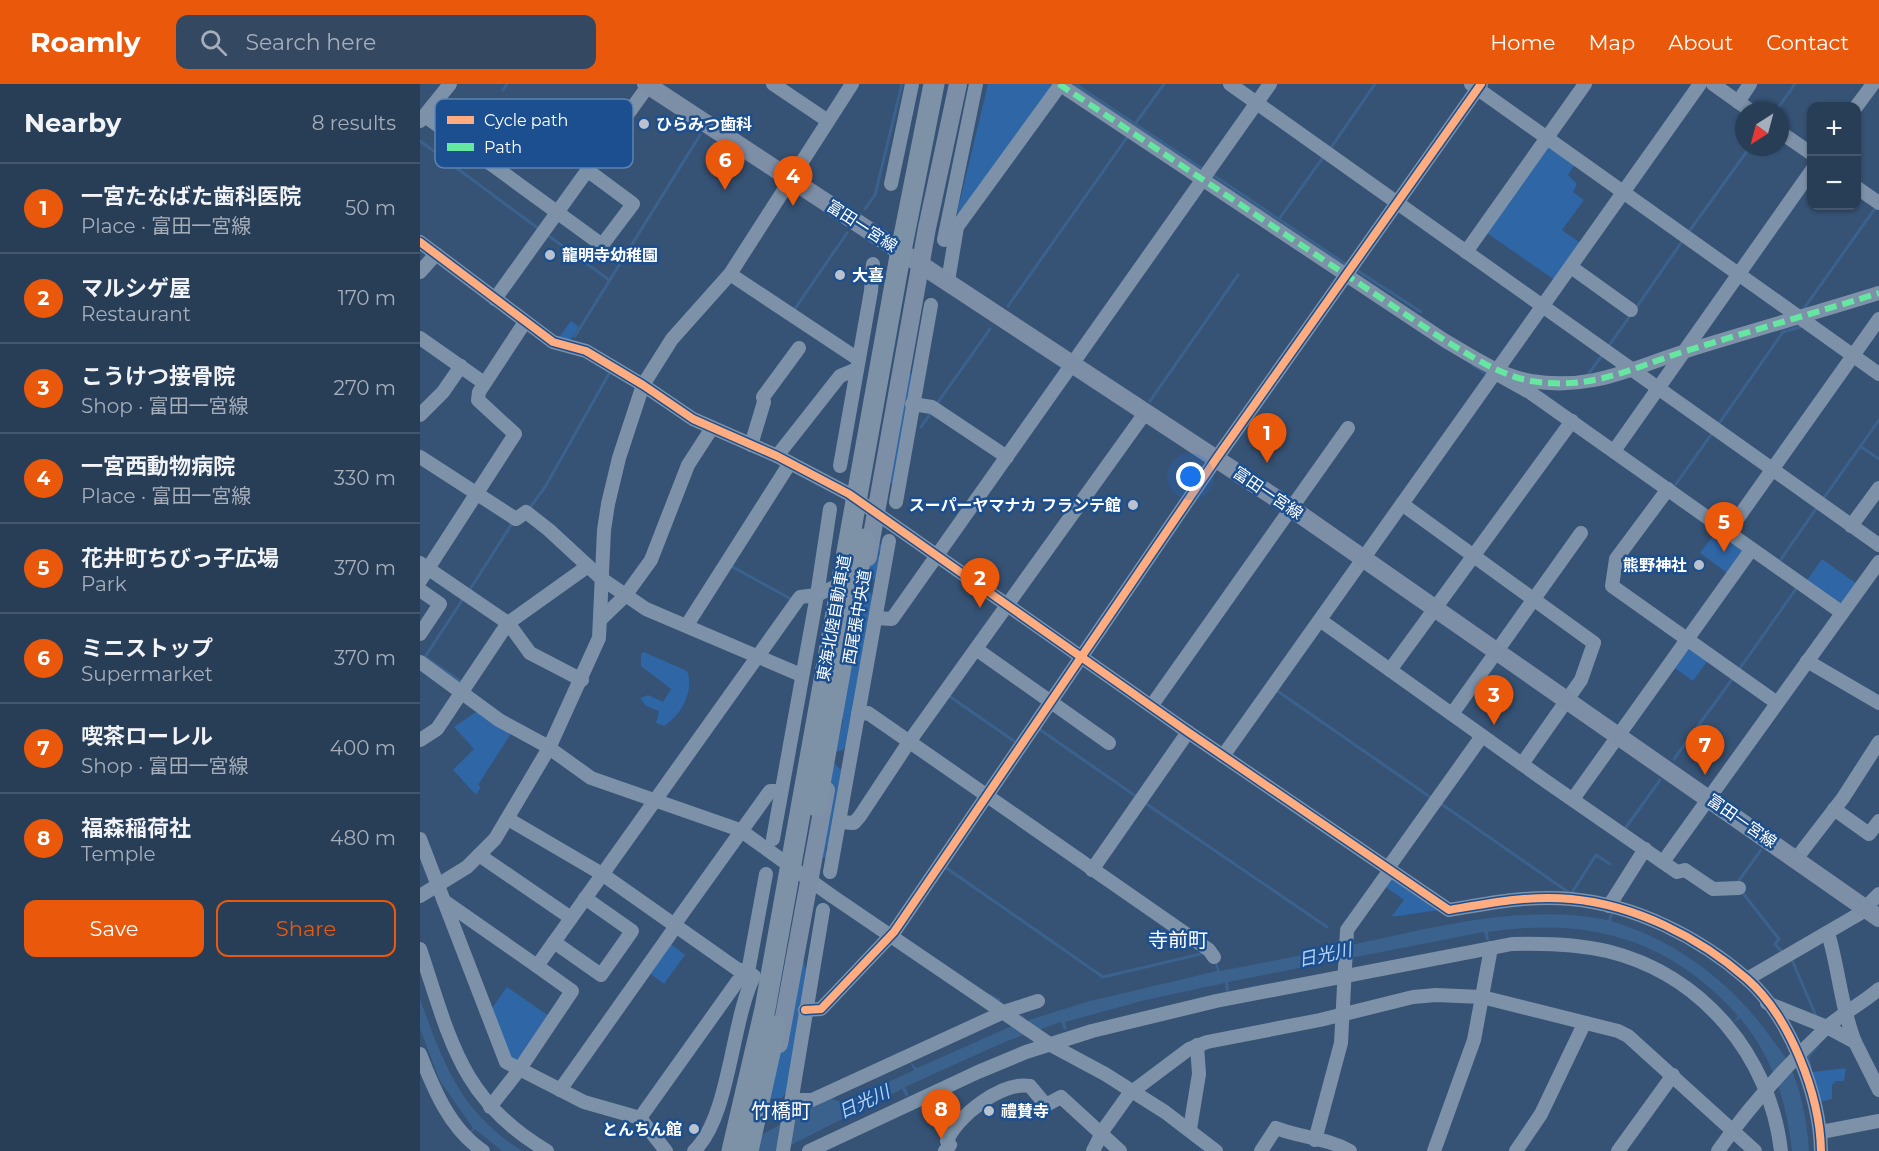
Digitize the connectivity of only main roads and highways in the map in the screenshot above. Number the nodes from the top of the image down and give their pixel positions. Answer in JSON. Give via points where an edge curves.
{"nodes":[{"id":1,"x":927,"y":84,"type":"edge"},
{"id":2,"x":934,"y":84,"type":"edge"},
{"id":3,"x":949,"y":84,"type":"edge"},
{"id":4,"x":958,"y":84,"type":"edge"},
{"id":5,"x":649,"y":85,"type":"edge"},
{"id":6,"x":893,"y":246,"type":"junction"},
{"id":7,"x":921,"y":263,"type":"junction"},
{"id":8,"x":1873,"y":914,"type":"edge"},
{"id":9,"x":729,"y":1147,"type":"edge"},
{"id":10,"x":748,"y":1151,"type":"edge"},
{"id":11,"x":756,"y":1151,"type":"edge"}],
"edges":[{"from":1,"to":6,"type":"main road","name":"西尾張中央道"},
{"from":2,"to":9,"type":"highway","name":"東海北陸自動車道","bridge":true,"via":[[767,998]]},
{"from":3,"to":10,"type":"highway","name":"東海北陸自動車道","bridge":true,"via":[[914,255],[787,967]]},
{"from":4,"to":7,"type":"main road","name":"西尾張中央道","via":[[955,138]]},
{"from":5,"to":6,"type":"main road","name":"富田一宮線"},
{"from":6,"to":7,"type":"main road","name":"富田一宮線"},
{"from":6,"to":9,"type":"main road","name":"西尾張中央道","via":[[862,359],[849,494],[825,592],[788,792],[784,861]]},
{"from":7,"to":8,"type":"main road","name":"富田一宮線","via":[[1291,508]]},
{"from":7,"to":11,"type":"main road","name":"西尾張中央道","via":[[912,362],[876,512],[799,948]]}]}
